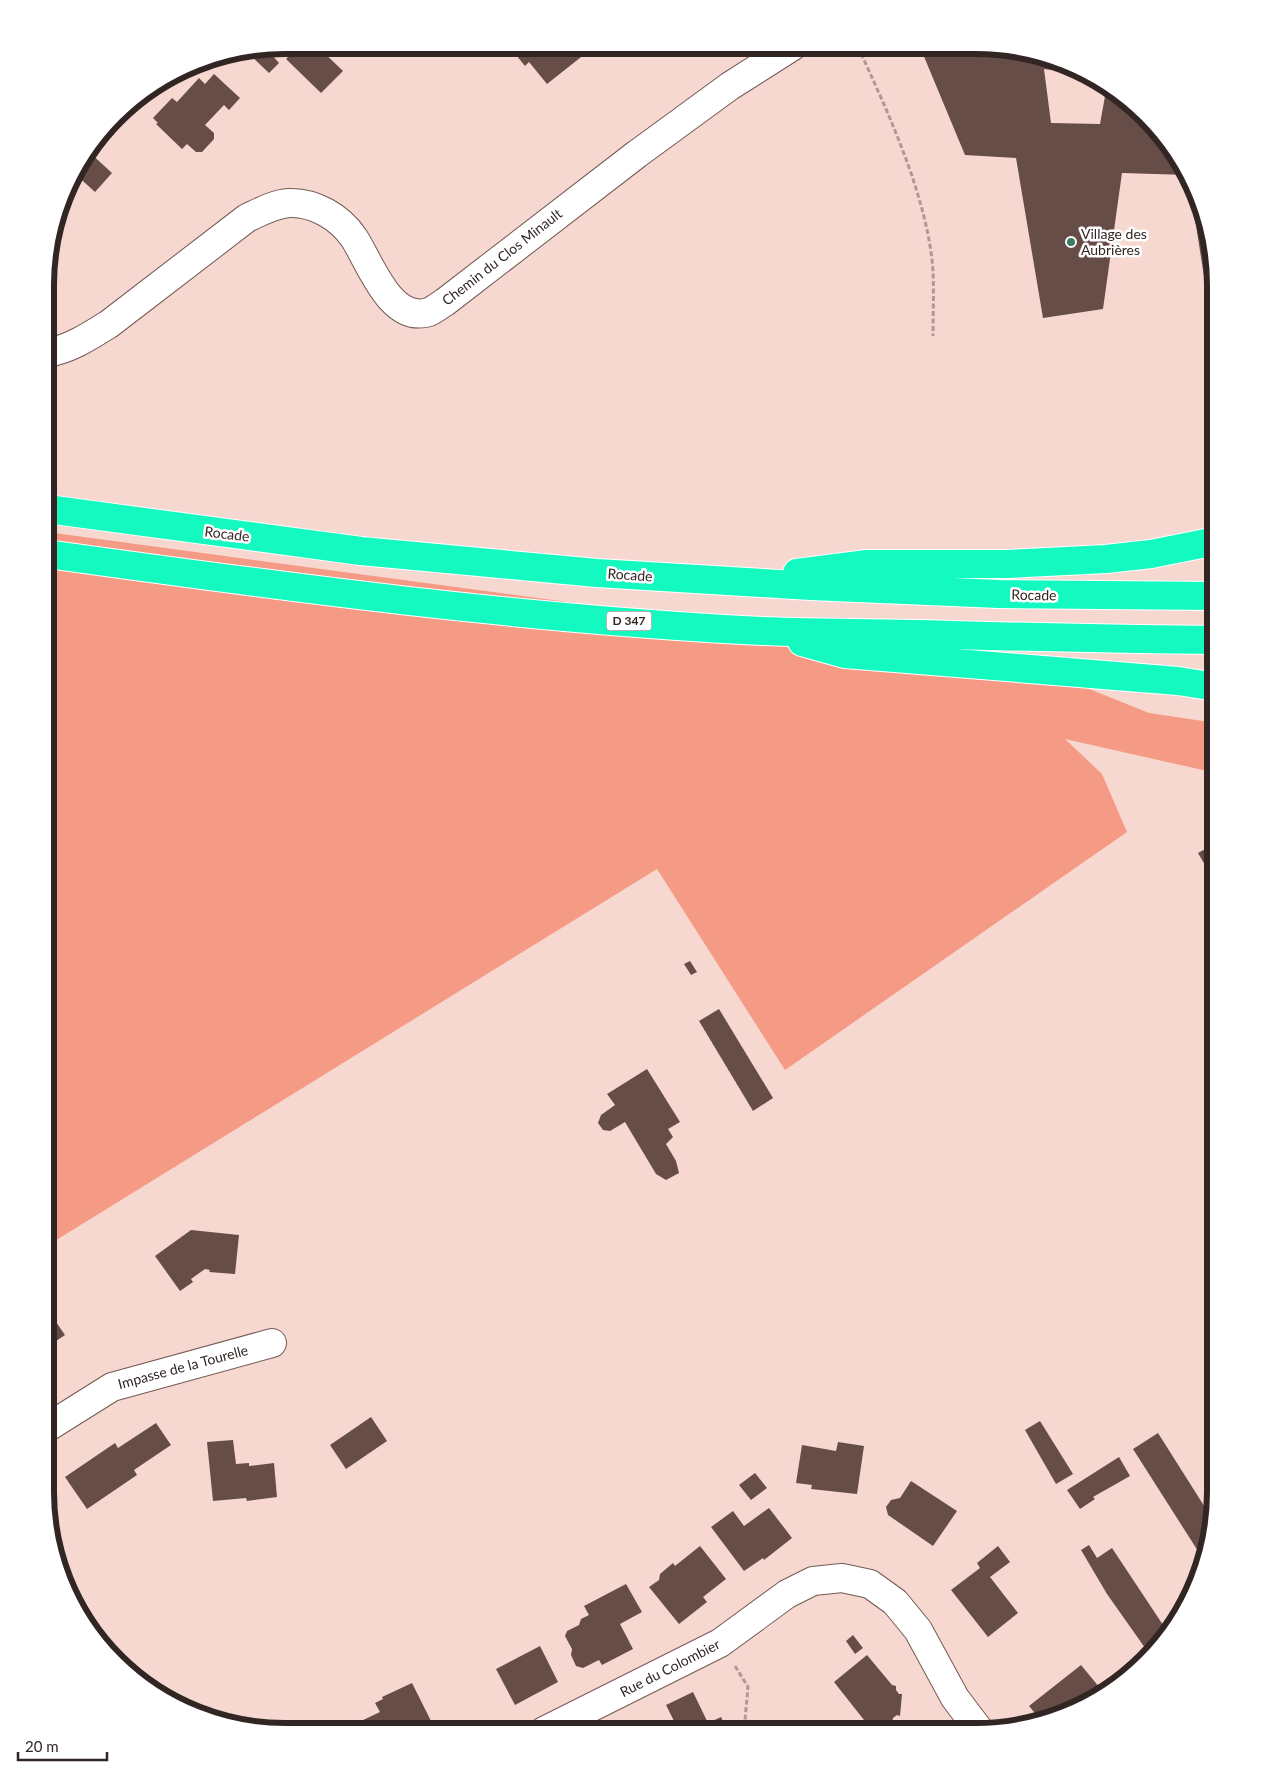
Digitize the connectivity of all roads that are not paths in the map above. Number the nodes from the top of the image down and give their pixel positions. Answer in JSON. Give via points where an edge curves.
{"nodes":[{"id":1,"x":780,"y":54,"type":"edge"},
{"id":2,"x":54,"y":351,"type":"edge"},
{"id":3,"x":54,"y":510,"type":"edge"},
{"id":4,"x":1207,"y":543,"type":"edge"},
{"id":5,"x":54,"y":555,"type":"edge"},
{"id":6,"x":723,"y":582,"type":"junction"},
{"id":7,"x":1207,"y":596,"type":"edge"},
{"id":8,"x":762,"y":631,"type":"junction"},
{"id":9,"x":1207,"y":640,"type":"edge"},
{"id":10,"x":1207,"y":686,"type":"edge"},
{"id":11,"x":272,"y":1343,"type":"dead end"},
{"id":12,"x":54,"y":1424,"type":"edge"},
{"id":13,"x":560,"y":1723,"type":"edge"},
{"id":14,"x":974,"y":1723,"type":"edge"}],
"edges":[{"from":1,"to":2,"type":"street","name":"Chemin du Clos Minault","via":[[706,103],[429,312],[413,313],[398,306],[386,294],[353,236],[331,215],[311,205],[289,203],[266,208],[247,218],[109,324],[85,339]]},
{"from":3,"to":6,"type":"highway","name":"Rocade","via":[[360,551],[482,564]]},
{"from":4,"to":6,"type":"highway","via":[[1106,559],[1007,564],[867,564]]},
{"from":5,"to":8,"type":"highway","number":"D 347","via":[[465,607]]},
{"from":6,"to":7,"type":"highway","name":"Rocade","via":[[999,594]]},
{"from":8,"to":9,"type":"highway","number":"D 347"},
{"from":8,"to":10,"type":"highway","via":[[845,654]]},
{"from":11,"to":12,"type":"street","name":"Impasse de la Tourelle","via":[[112,1387]]},
{"from":13,"to":14,"type":"street","name":"Rue du Colombier","via":[[720,1643],[787,1594],[813,1581],[842,1578],[870,1584],[896,1602],[918,1630],[955,1698]]}]}
